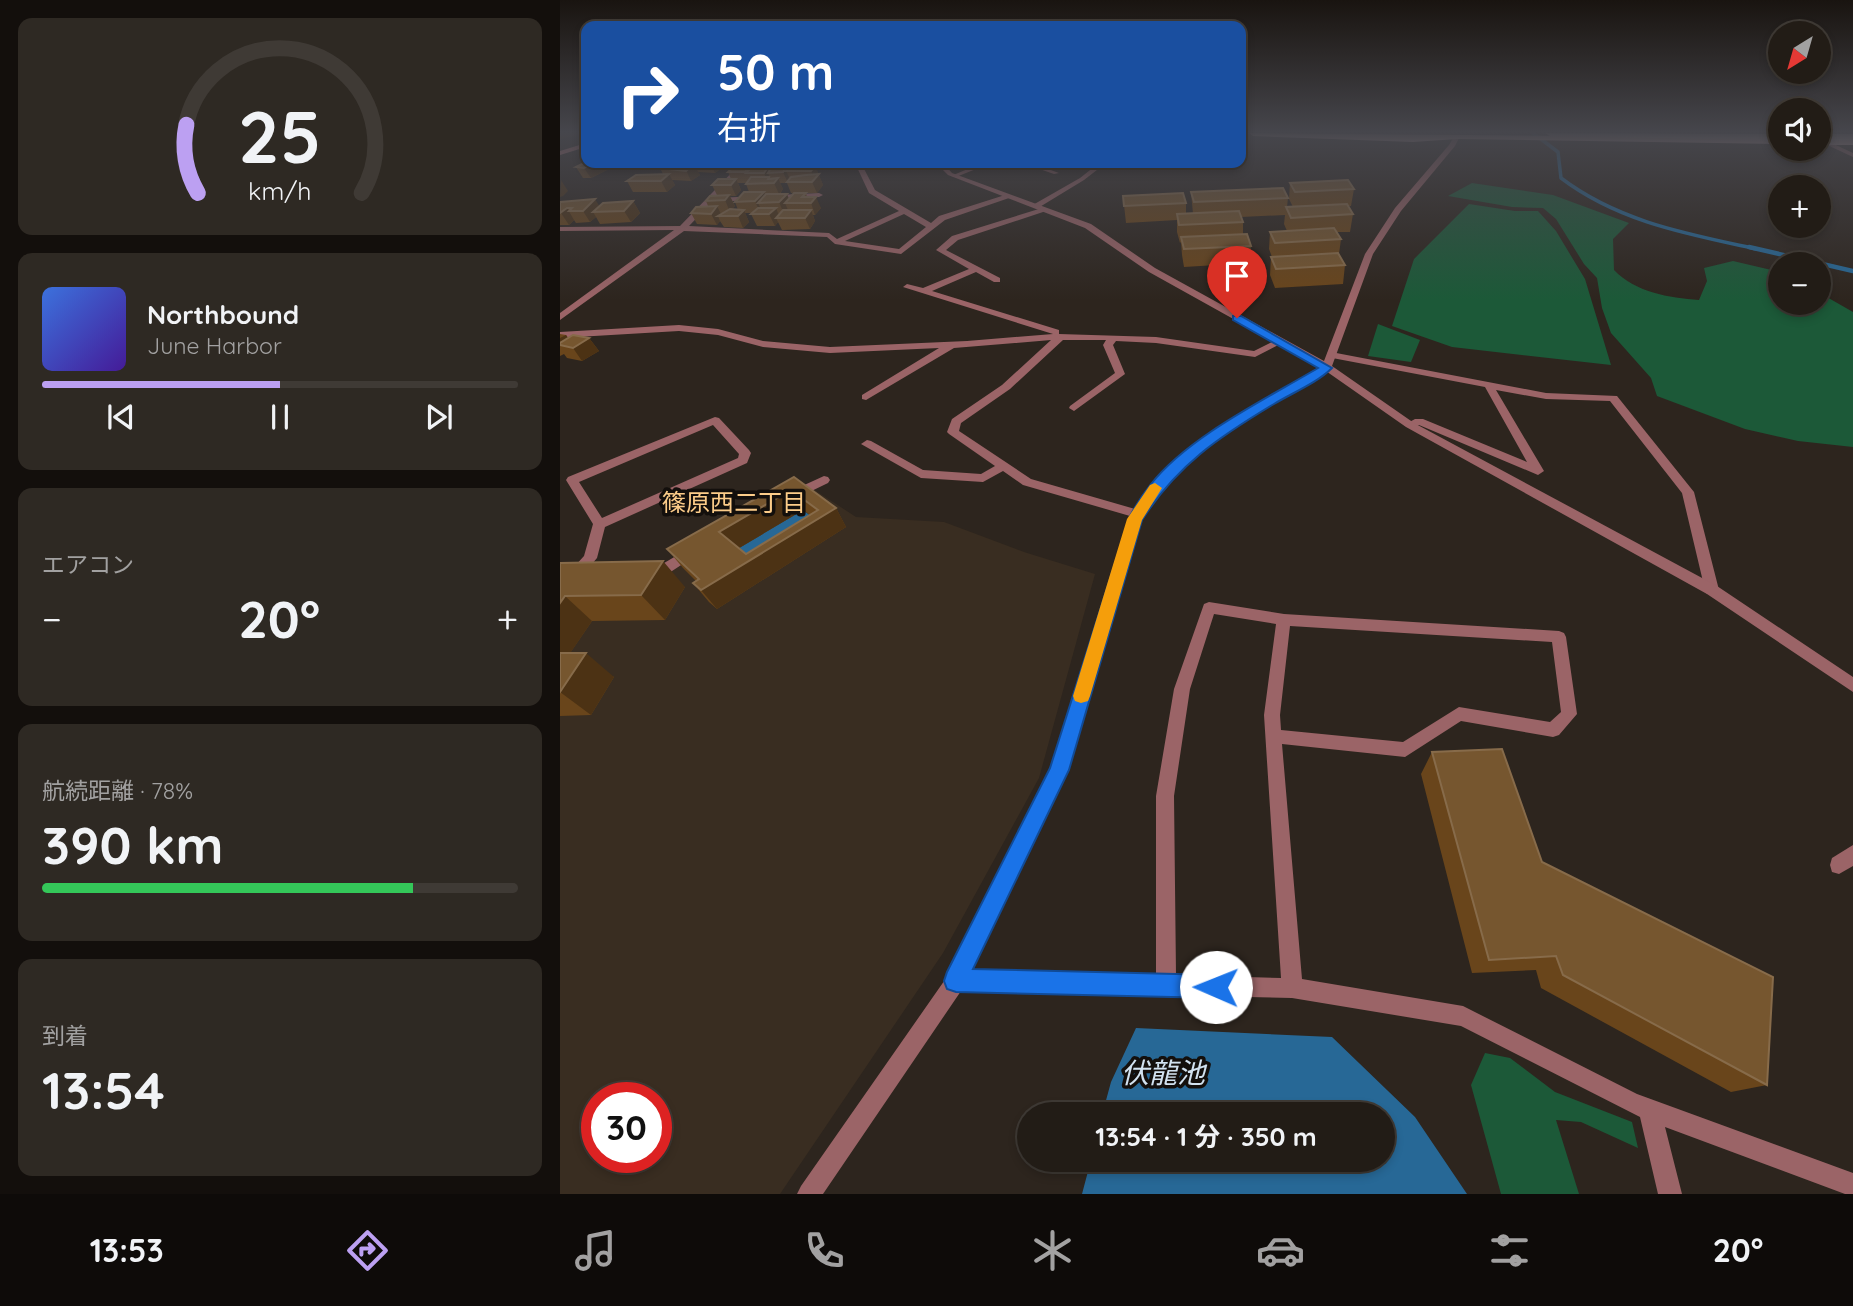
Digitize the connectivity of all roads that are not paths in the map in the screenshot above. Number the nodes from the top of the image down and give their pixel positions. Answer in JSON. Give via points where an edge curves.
{"nodes":[{"id":1,"x":720,"y":189,"type":"edge"},
{"id":2,"x":871,"y":189,"type":"edge"},
{"id":3,"x":987,"y":189,"type":"edge"},
{"id":4,"x":1065,"y":189,"type":"edge"},
{"id":5,"x":1416,"y":189,"type":"edge"},
{"id":6,"x":819,"y":195,"type":"dead end"},
{"id":7,"x":1008,"y":197,"type":"junction"},
{"id":8,"x":709,"y":200,"type":"junction"},
{"id":9,"x":1035,"y":206,"type":"junction"},
{"id":10,"x":1045,"y":210,"type":"junction"},
{"id":11,"x":905,"y":211,"type":"junction"},
{"id":12,"x":685,"y":226,"type":"junction"},
{"id":13,"x":931,"y":228,"type":"junction"},
{"id":14,"x":560,"y":229,"type":"edge"},
{"id":15,"x":835,"y":242,"type":"junction"},
{"id":16,"x":976,"y":269,"type":"junction"},
{"id":17,"x":997,"y":280,"type":"dead end"},
{"id":18,"x":907,"y":287,"type":"dead end"},
{"id":19,"x":924,"y":292,"type":"junction"},
{"id":20,"x":560,"y":317,"type":"edge"},
{"id":21,"x":560,"y":335,"type":"edge"},
{"id":22,"x":1065,"y":337,"type":"junction"},
{"id":23,"x":1112,"y":338,"type":"junction"},
{"id":24,"x":1279,"y":342,"type":"junction"},
{"id":25,"x":953,"y":344,"type":"junction"},
{"id":26,"x":967,"y":344,"type":"junction"},
{"id":27,"x":1329,"y":361,"type":"junction"},
{"id":28,"x":1489,"y":386,"type":"junction"},
{"id":29,"x":888,"y":394,"type":"dead end"},
{"id":30,"x":866,"y":397,"type":"dead end"},
{"id":31,"x":1074,"y":408,"type":"dead end"},
{"id":32,"x":1410,"y":425,"type":"junction"},
{"id":33,"x":867,"y":444,"type":"dead end"},
{"id":34,"x":1003,"y":466,"type":"junction"},
{"id":35,"x":824,"y":480,"type":"dead end"},
{"id":36,"x":774,"y":504,"type":"edge"},
{"id":37,"x":1138,"y":514,"type":"junction"},
{"id":38,"x":599,"y":524,"type":"junction"},
{"id":39,"x":705,"y":544,"type":"edge"},
{"id":40,"x":582,"y":567,"type":"edge"},
{"id":41,"x":634,"y":570,"type":"edge"},
{"id":42,"x":1712,"y":590,"type":"junction"},
{"id":43,"x":1284,"y":620,"type":"junction"},
{"id":44,"x":1853,"y":685,"type":"edge"},
{"id":45,"x":1273,"y":736,"type":"junction"},
{"id":46,"x":956,"y":981,"type":"junction"},
{"id":47,"x":1166,"y":985,"type":"junction"},
{"id":48,"x":1292,"y":988,"type":"junction"},
{"id":49,"x":1650,"y":1110,"type":"junction"},
{"id":50,"x":1853,"y":1185,"type":"edge"},
{"id":51,"x":809,"y":1194,"type":"edge"},
{"id":52,"x":1670,"y":1194,"type":"edge"}],
"edges":[{"from":1,"to":8,"type":"street"},
{"from":2,"to":11,"type":"street"},
{"from":3,"to":7,"type":"street"},
{"from":4,"to":9,"type":"street"},
{"from":5,"to":27,"type":"street","via":[[1369,254]]},
{"from":6,"to":8,"type":"street"},
{"from":7,"to":9,"type":"street"},
{"from":7,"to":13,"type":"street","via":[[942,218]]},
{"from":8,"to":12,"type":"street"},
{"from":9,"to":10,"type":"street"},
{"from":10,"to":16,"type":"street","via":[[955,238],[940,250]]},
{"from":10,"to":24,"type":"street","via":[[1088,226],[1152,270]]},
{"from":11,"to":13,"type":"street"},
{"from":11,"to":15,"type":"street"},
{"from":12,"to":14,"type":"street"},
{"from":12,"to":15,"type":"street","via":[[829,235]]},
{"from":12,"to":20,"type":"street"},
{"from":13,"to":15,"type":"street","via":[[901,252]]},
{"from":16,"to":17,"type":"street"},
{"from":16,"to":19,"type":"street"},
{"from":18,"to":19,"type":"street"},
{"from":19,"to":22,"type":"street"},
{"from":21,"to":25,"type":"street","via":[[679,328],[798,349]]},
{"from":22,"to":23,"type":"street"},
{"from":22,"to":26,"type":"street"},
{"from":22,"to":34,"type":"street","via":[[1006,387],[956,421],[953,432]]},
{"from":23,"to":24,"type":"street","via":[[1255,354]]},
{"from":23,"to":31,"type":"street","via":[[1108,345],[1120,374]]},
{"from":24,"to":27,"type":"street"},
{"from":25,"to":26,"type":"street"},
{"from":25,"to":30,"type":"street"},
{"from":26,"to":29,"type":"street"},
{"from":27,"to":28,"type":"street"},
{"from":27,"to":32,"type":"street"},
{"from":27,"to":37,"type":"street","via":[[1189,456],[1156,486]]},
{"from":28,"to":32,"type":"street","via":[[1538,471],[1419,421]]},
{"from":28,"to":42,"type":"street","via":[[1546,396],[1613,398],[1688,492]]},
{"from":32,"to":42,"type":"street"},
{"from":33,"to":34,"type":"street","via":[[921,474],[983,478]]},
{"from":34,"to":37,"type":"street","via":[[1027,482]]},
{"from":35,"to":36,"type":"street"},
{"from":37,"to":46,"type":"street","via":[[1059,770]]},
{"from":38,"to":38,"type":"street","via":[[572,480],[715,420],[745,453],[743,460]]},
{"from":38,"to":40,"type":"street","via":[[590,558]]},
{"from":39,"to":41,"type":"street","via":[[660,571]]},
{"from":42,"to":44,"type":"street"},
{"from":43,"to":45,"type":"street"},
{"from":43,"to":45,"type":"street","via":[[1559,637],[1569,714],[1553,730],[1459,714],[1405,750]]},
{"from":43,"to":47,"type":"street","via":[[1209,608],[1182,690],[1165,796]]},
{"from":45,"to":48,"type":"street"},
{"from":46,"to":47,"type":"street"},
{"from":46,"to":51,"type":"street"},
{"from":47,"to":48,"type":"street"},
{"from":48,"to":49,"type":"street","via":[[1463,1016]]},
{"from":49,"to":50,"type":"street"},
{"from":49,"to":52,"type":"street"}]}
